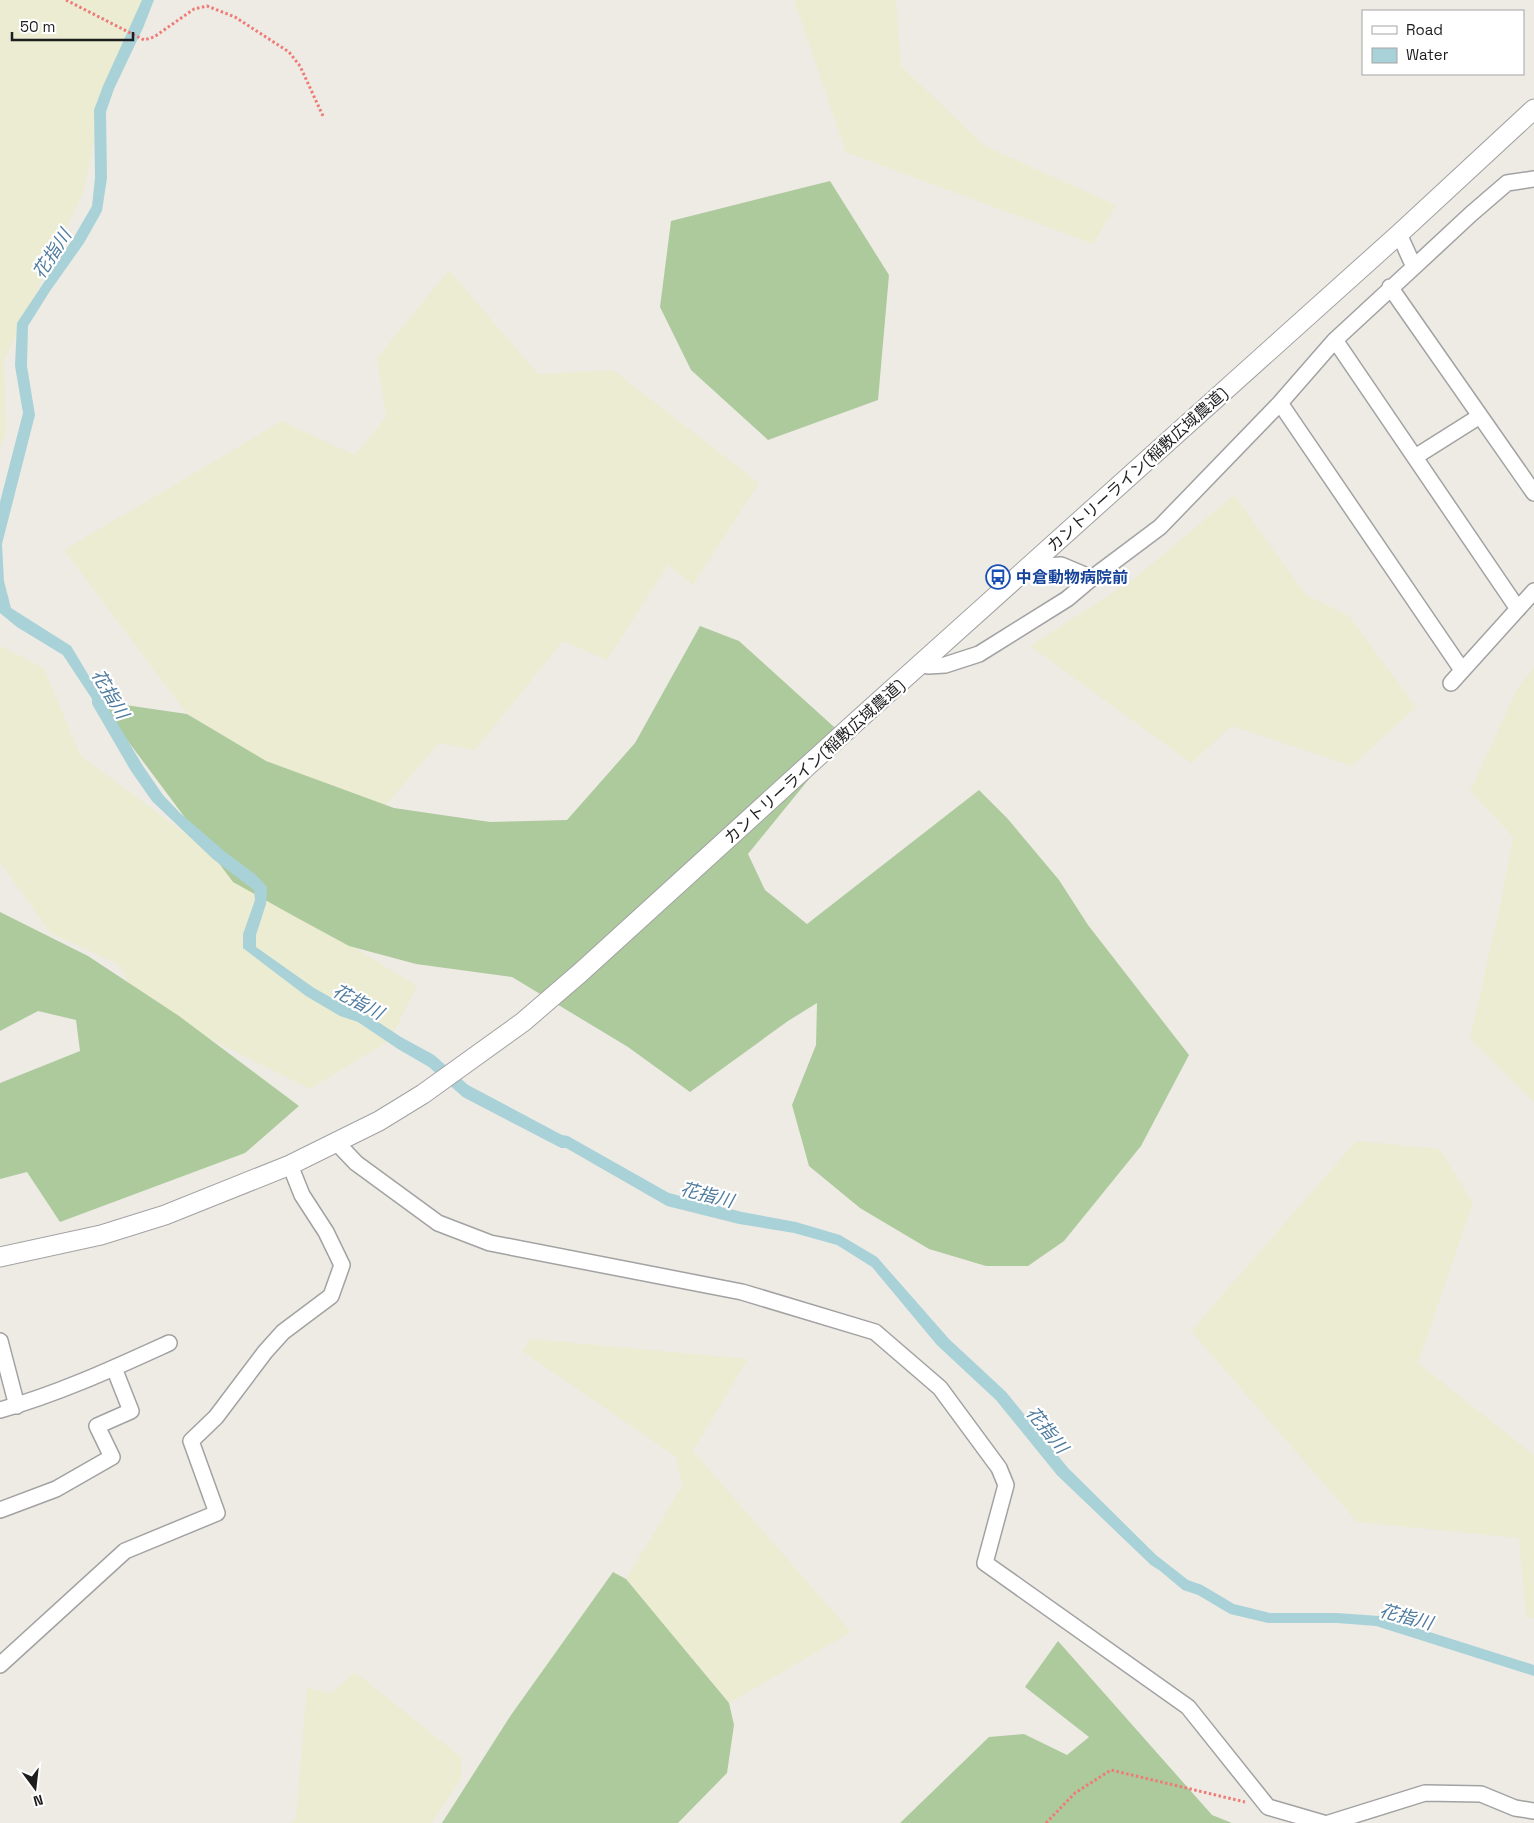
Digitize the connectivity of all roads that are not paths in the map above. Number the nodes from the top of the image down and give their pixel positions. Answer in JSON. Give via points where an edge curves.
{"nodes":[{"id":1,"x":1534,"y":109,"type":"edge"},
{"id":2,"x":1534,"y":179,"type":"edge"},
{"id":3,"x":1399,"y":234,"type":"junction"},
{"id":4,"x":1414,"y":266,"type":"junction"},
{"id":5,"x":1390,"y":287,"type":"junction"},
{"id":6,"x":1335,"y":340,"type":"junction"},
{"id":7,"x":1280,"y":403,"type":"junction"},
{"id":8,"x":1480,"y":416,"type":"junction"},
{"id":9,"x":1415,"y":457,"type":"junction"},
{"id":10,"x":1534,"y":493,"type":"edge"},
{"id":11,"x":1028,"y":567,"type":"junction"},
{"id":12,"x":1092,"y":578,"type":"junction"},
{"id":13,"x":1534,"y":591,"type":"edge"},
{"id":14,"x":1518,"y":609,"type":"junction"},
{"id":15,"x":922,"y":664,"type":"junction"},
{"id":16,"x":1462,"y":670,"type":"junction"},
{"id":17,"x":1451,"y":683,"type":"dead end"},
{"id":18,"x":337,"y":1143,"type":"junction"},
{"id":19,"x":290,"y":1165,"type":"junction"},
{"id":20,"x":0,"y":1257,"type":"edge"},
{"id":21,"x":0,"y":1341,"type":"edge"},
{"id":22,"x":169,"y":1343,"type":"dead end"},
{"id":23,"x":114,"y":1368,"type":"junction"},
{"id":24,"x":4,"y":1371,"type":"edge"},
{"id":25,"x":17,"y":1406,"type":"junction"},
{"id":26,"x":0,"y":1410,"type":"edge"},
{"id":27,"x":0,"y":1510,"type":"edge"},
{"id":28,"x":0,"y":1665,"type":"edge"},
{"id":29,"x":1534,"y":1812,"type":"edge"},
{"id":30,"x":1323,"y":1823,"type":"edge"},
{"id":31,"x":1329,"y":1823,"type":"edge"}],
"edges":[{"from":1,"to":3,"type":"street","name":"カントリーライン(稲敷広域農道)"},
{"from":2,"to":4,"type":"street","via":[[1507,184]]},
{"from":3,"to":4,"type":"street"},
{"from":3,"to":11,"type":"street","name":"カントリーライン(稲敷広域農道)"},
{"from":4,"to":5,"type":"street"},
{"from":5,"to":6,"type":"street"},
{"from":5,"to":8,"type":"street"},
{"from":6,"to":7,"type":"street"},
{"from":6,"to":9,"type":"street"},
{"from":7,"to":12,"type":"street","via":[[1160,528]]},
{"from":7,"to":16,"type":"street"},
{"from":8,"to":9,"type":"street"},
{"from":8,"to":10,"type":"street"},
{"from":9,"to":14,"type":"street"},
{"from":11,"to":12,"type":"street","via":[[1061,565]]},
{"from":11,"to":15,"type":"street","name":"カントリーライン(稲敷広域農道)"},
{"from":12,"to":15,"type":"street","via":[[1067,599],[979,654],[945,665]]},
{"from":13,"to":14,"type":"street"},
{"from":14,"to":16,"type":"street"},
{"from":15,"to":18,"type":"street","name":"カントリーライン(稲敷広域農道)","via":[[523,1022],[423,1094]]},
{"from":16,"to":17,"type":"street"},
{"from":18,"to":19,"type":"street","name":"カントリーライン(稲敷広域農道)"},
{"from":18,"to":30,"type":"street","via":[[356,1163],[438,1223],[490,1243],[742,1292],[875,1332],[940,1388],[999,1468],[1006,1485],[986,1563],[1188,1707],[1268,1807]]},
{"from":19,"to":20,"type":"street","name":"カントリーライン(稲敷広域農道)","via":[[165,1215],[101,1235]]},
{"from":19,"to":28,"type":"street","via":[[302,1195],[342,1265],[331,1296],[283,1332],[216,1417],[191,1441],[218,1513],[126,1551]]},
{"from":21,"to":24,"type":"street"},
{"from":22,"to":23,"type":"street"},
{"from":23,"to":25,"type":"street"},
{"from":23,"to":27,"type":"street","via":[[131,1411],[97,1426],[112,1457],[56,1490]]},
{"from":24,"to":25,"type":"street"},
{"from":25,"to":26,"type":"street"},
{"from":29,"to":31,"type":"street","via":[[1480,1794],[1425,1793]]}]}
